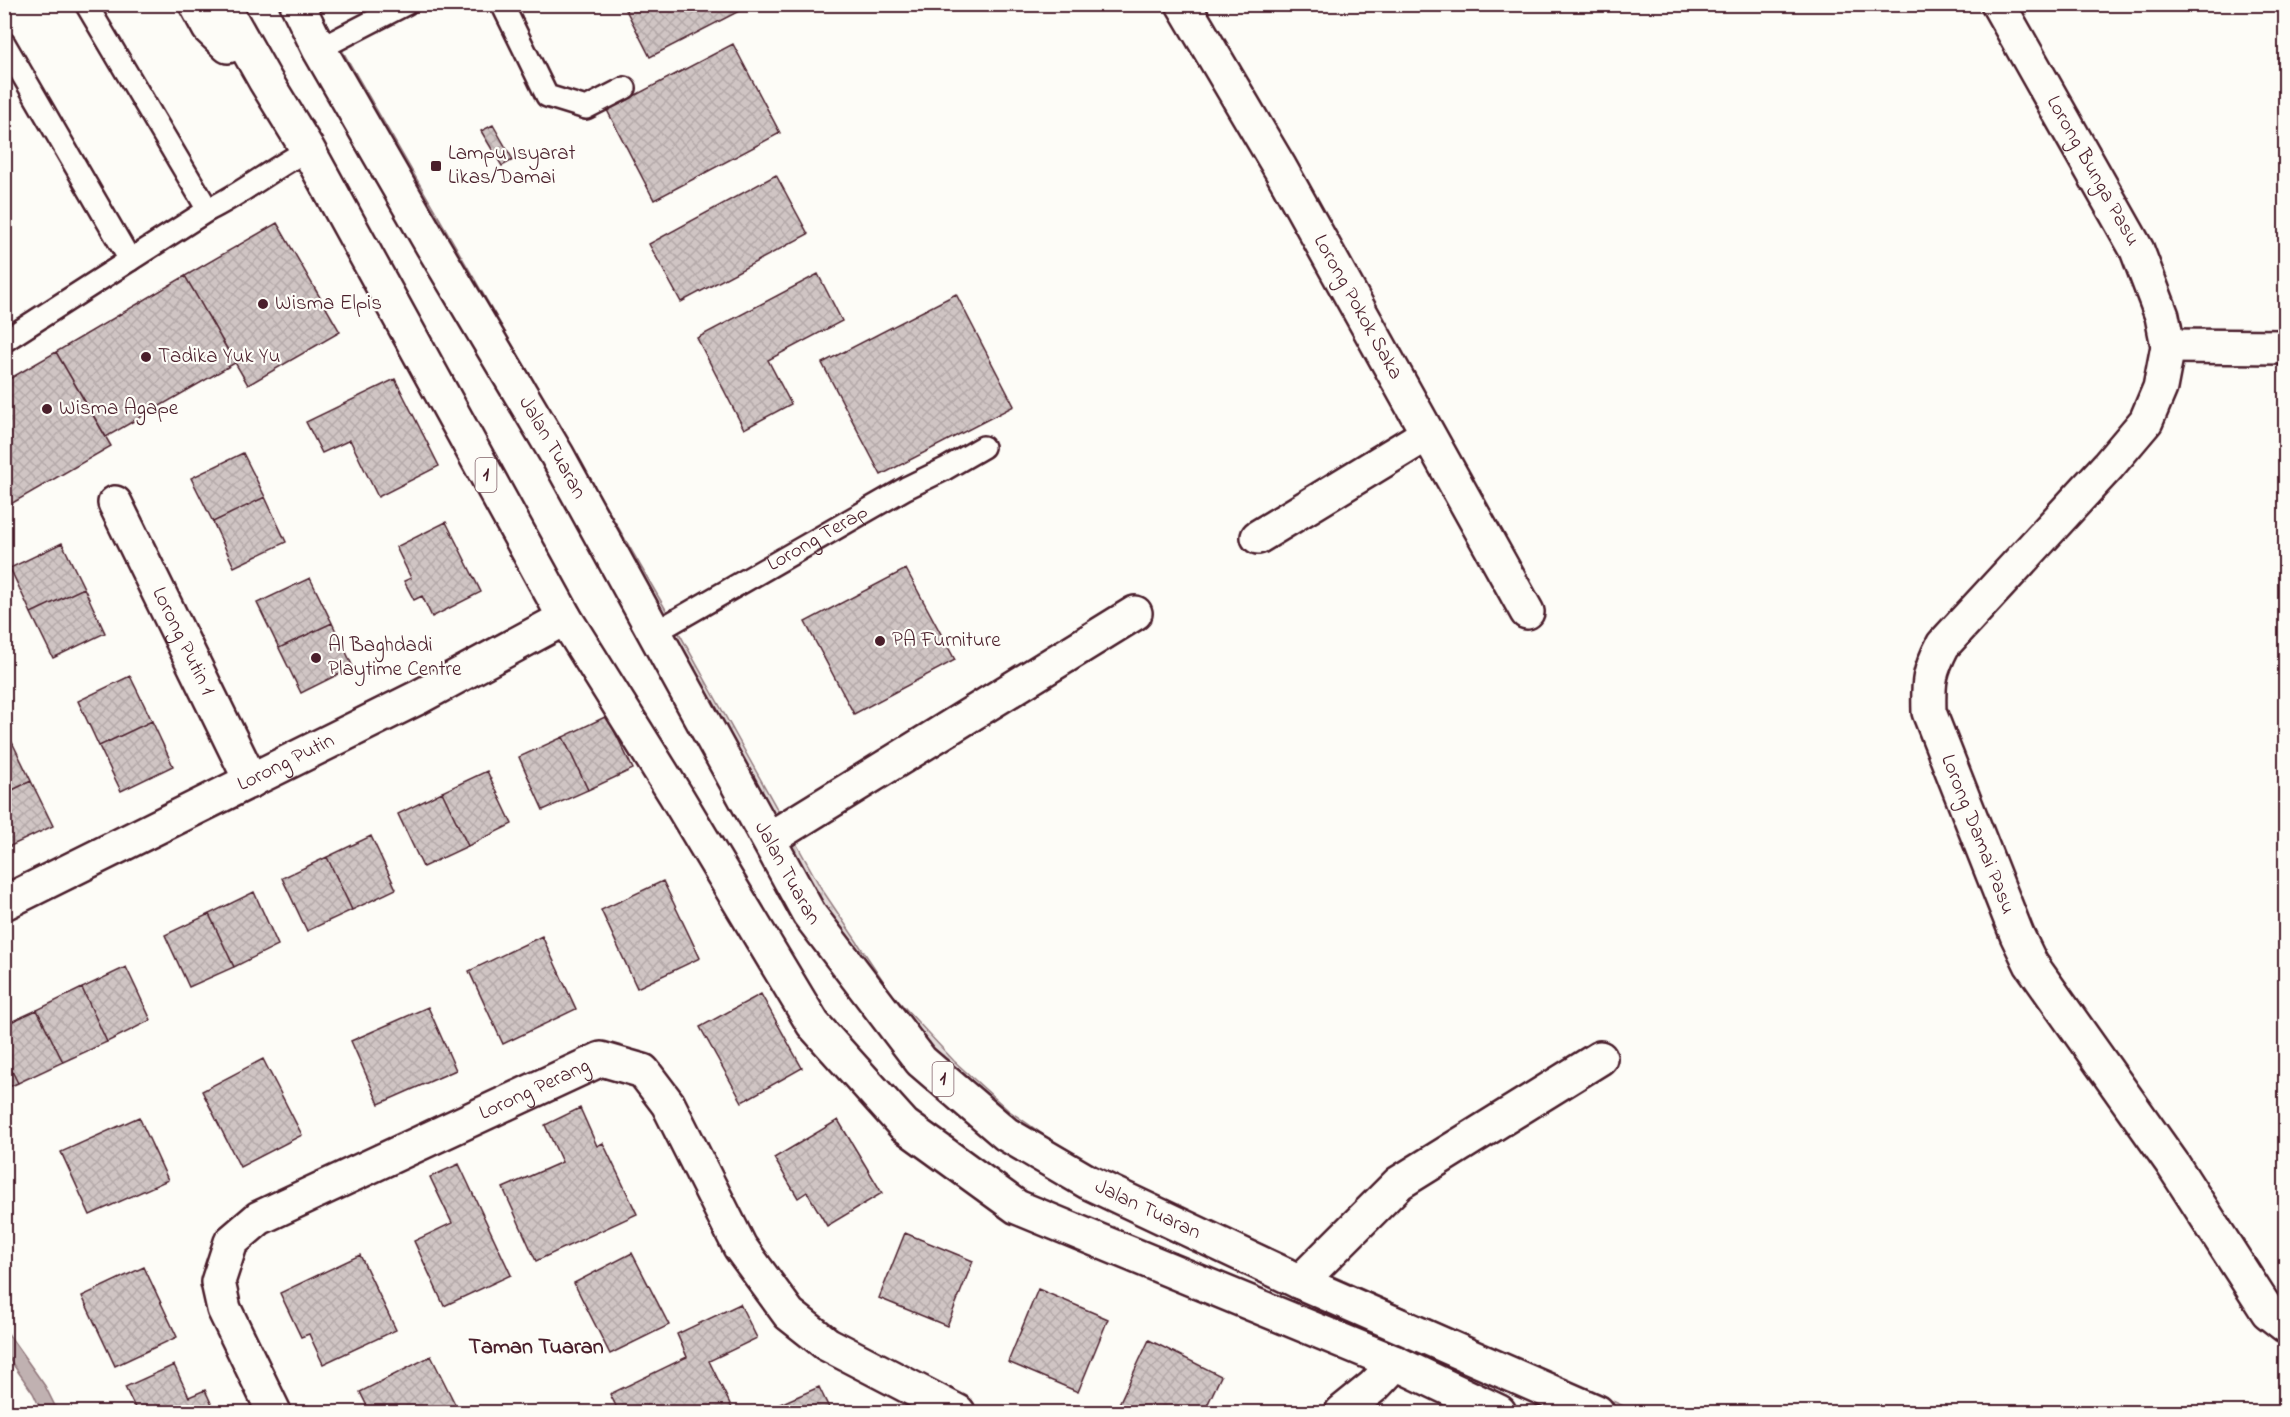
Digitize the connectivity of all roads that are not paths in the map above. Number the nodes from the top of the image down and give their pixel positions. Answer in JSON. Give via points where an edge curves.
{"nodes":[{"id":1,"x":86,"y":4,"type":"edge"},
{"id":2,"x":196,"y":4,"type":"edge"},
{"id":3,"x":222,"y":4,"type":"edge"},
{"id":4,"x":297,"y":4,"type":"edge"},
{"id":5,"x":406,"y":4,"type":"edge"},
{"id":6,"x":502,"y":4,"type":"edge"},
{"id":7,"x":1183,"y":4,"type":"edge"},
{"id":8,"x":1998,"y":4,"type":"edge"},
{"id":9,"x":4,"y":43,"type":"edge"},
{"id":10,"x":320,"y":49,"type":"junction"},
{"id":11,"x":265,"y":81,"type":"junction"},
{"id":12,"x":625,"y":88,"type":"dead end"},
{"id":13,"x":308,"y":150,"type":"junction"},
{"id":14,"x":208,"y":210,"type":"junction"},
{"id":15,"x":130,"y":260,"type":"junction"},
{"id":16,"x":4,"y":341,"type":"edge"},
{"id":17,"x":2168,"y":346,"type":"junction"},
{"id":18,"x":2286,"y":347,"type":"edge"},
{"id":19,"x":1427,"y":434,"type":"junction"},
{"id":20,"x":983,"y":447,"type":"dead end"},
{"id":21,"x":115,"y":503,"type":"dead end"},
{"id":22,"x":1258,"y":537,"type":"dead end"},
{"id":23,"x":1527,"y":612,"type":"dead end"},
{"id":24,"x":1135,"y":614,"type":"dead end"},
{"id":25,"x":565,"y":618,"type":"junction"},
{"id":26,"x":654,"y":633,"type":"junction"},
{"id":27,"x":251,"y":781,"type":"junction"},
{"id":28,"x":769,"y":839,"type":"junction"},
{"id":29,"x":4,"y":903,"type":"edge"},
{"id":30,"x":1600,"y":1058,"type":"dead end"},
{"id":31,"x":1299,"y":1282,"type":"junction"},
{"id":32,"x":2286,"y":1326,"type":"edge"},
{"id":33,"x":1396,"y":1363,"type":"junction"},
{"id":34,"x":274,"y":1413,"type":"edge"},
{"id":35,"x":958,"y":1413,"type":"edge"},
{"id":36,"x":1342,"y":1413,"type":"edge"},
{"id":37,"x":1499,"y":1413,"type":"edge"},
{"id":38,"x":1597,"y":1413,"type":"edge"}],
"edges":[{"from":1,"to":14,"type":"lane"},
{"from":2,"to":11,"type":"street","via":[[209,28]]},
{"from":3,"to":11,"type":"street","name":"Jalan Tuaran","number":"1"},
{"from":4,"to":10,"type":"street","name":"Jalan Tuaran","number":"1"},
{"from":5,"to":10,"type":"lane"},
{"from":6,"to":12,"type":"lane","via":[[547,96],[586,108]]},
{"from":7,"to":19,"type":"street","name":"Lorong Pokok Saka","via":[[1280,168]]},
{"from":8,"to":17,"type":"street","name":"Lorong Bunga Pasu","via":[[2137,250],[2159,306]]},
{"from":9,"to":15,"type":"lane"},
{"from":10,"to":26,"type":"street","name":"Jalan Tuaran","number":"1","via":[[557,455]]},
{"from":11,"to":13,"type":"street","name":"Jalan Tuaran","number":"1"},
{"from":13,"to":14,"type":"lane"},
{"from":13,"to":25,"type":"street","name":"Jalan Tuaran","number":"1"},
{"from":14,"to":15,"type":"lane"},
{"from":15,"to":16,"type":"lane"},
{"from":17,"to":18,"type":"street"},
{"from":17,"to":32,"type":"street","name":"Lorong Damai Pasu","via":[[2160,388],[2146,421],[1942,645],[1931,669],[1929,712],[2031,964],[2172,1163],[2268,1311]]},
{"from":19,"to":22,"type":"street"},
{"from":19,"to":23,"type":"street","name":"Lorong Pokok Saka"},
{"from":20,"to":26,"type":"lane","name":"Lorong Terap"},
{"from":21,"to":27,"type":"street","name":"Lorong Putin 1"},
{"from":24,"to":28,"type":"street"},
{"from":25,"to":27,"type":"street","name":"Lorong Putin"},
{"from":25,"to":33,"type":"street","name":"Jalan Tuaran","number":"1","via":[[813,1024],[904,1125],[1017,1206]]},
{"from":26,"to":28,"type":"street","name":"Jalan Tuaran","number":"1"},
{"from":27,"to":29,"type":"street","name":"Lorong Putin"},
{"from":28,"to":31,"type":"street","name":"Jalan Tuaran","number":"1","via":[[809,914],[921,1061],[1006,1134],[1088,1182]]},
{"from":30,"to":31,"type":"street","via":[[1399,1183]]},
{"from":31,"to":38,"type":"street","name":"Jalan Tuaran","number":"1"},
{"from":33,"to":36,"type":"street"},
{"from":33,"to":37,"type":"street","name":"Jalan Tuaran","number":"1"},
{"from":34,"to":35,"type":"street","name":"Lorong Perang","via":[[224,1309],[218,1282],[231,1242],[259,1218],[601,1059],[643,1071],[668,1104],[740,1247],[789,1314],[827,1344]]}]}
